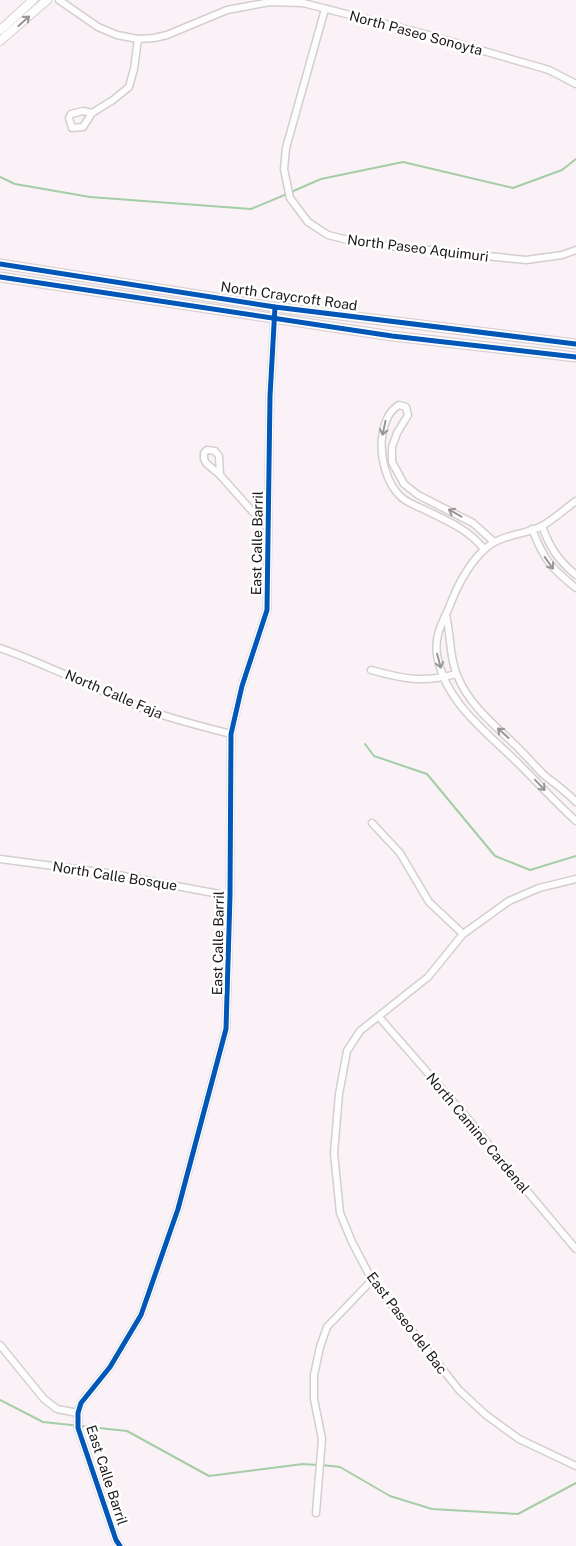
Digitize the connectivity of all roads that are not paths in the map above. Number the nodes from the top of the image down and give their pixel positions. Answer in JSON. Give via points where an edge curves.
{"nodes":[{"id":1,"x":33,"y":0,"type":"edge"},
{"id":2,"x":47,"y":0,"type":"edge"},
{"id":3,"x":59,"y":0,"type":"edge"},
{"id":4,"x":325,"y":9,"type":"junction"},
{"id":5,"x":0,"y":30,"type":"edge"},
{"id":6,"x":138,"y":39,"type":"junction"},
{"id":7,"x":0,"y":41,"type":"edge"},
{"id":8,"x":576,"y":84,"type":"edge"},
{"id":9,"x":92,"y":113,"type":"dead end"},
{"id":10,"x":576,"y":250,"type":"edge"},
{"id":11,"x":0,"y":264,"type":"edge"},
{"id":12,"x":0,"y":277,"type":"edge"},
{"id":13,"x":276,"y":307,"type":"junction"},
{"id":14,"x":274,"y":320,"type":"junction"},
{"id":15,"x":576,"y":344,"type":"edge"},
{"id":16,"x":576,"y":357,"type":"edge"},
{"id":17,"x":220,"y":475,"type":"dead end"},
{"id":18,"x":576,"y":501,"type":"edge"},
{"id":19,"x":542,"y":526,"type":"junction"},
{"id":20,"x":268,"y":529,"type":"junction"},
{"id":21,"x":532,"y":529,"type":"junction"},
{"id":22,"x":494,"y":542,"type":"junction"},
{"id":23,"x":484,"y":550,"type":"junction"},
{"id":24,"x":576,"y":575,"type":"edge"},
{"id":25,"x":576,"y":588,"type":"edge"},
{"id":26,"x":446,"y":615,"type":"junction"},
{"id":27,"x":0,"y":648,"type":"edge"},
{"id":28,"x":371,"y":670,"type":"dead end"},
{"id":29,"x":456,"y":674,"type":"junction"},
{"id":30,"x":444,"y":678,"type":"junction"},
{"id":31,"x":230,"y":734,"type":"junction"},
{"id":32,"x":576,"y":802,"type":"edge"},
{"id":33,"x":576,"y":821,"type":"edge"},
{"id":34,"x":372,"y":824,"type":"dead end"},
{"id":35,"x":0,"y":859,"type":"edge"},
{"id":36,"x":576,"y":879,"type":"edge"},
{"id":37,"x":230,"y":896,"type":"junction"},
{"id":38,"x":463,"y":934,"type":"junction"},
{"id":39,"x":379,"y":1017,"type":"junction"},
{"id":40,"x":576,"y":1248,"type":"edge"},
{"id":41,"x":372,"y":1280,"type":"junction"},
{"id":42,"x":0,"y":1344,"type":"edge"},
{"id":43,"x":78,"y":1413,"type":"junction"},
{"id":44,"x":576,"y":1466,"type":"edge"},
{"id":45,"x":316,"y":1513,"type":"dead end"},
{"id":46,"x":120,"y":1546,"type":"edge"}],
"edges":[{"from":1,"to":5,"type":"street"},
{"from":7,"to":2,"type":"street","one_way":true},
{"from":3,"to":6,"type":"street","name":"North Paseo Sonoyta","via":[[98,27]]},
{"from":4,"to":6,"type":"street","name":"North Paseo Sonoyta","via":[[303,3],[270,2],[227,10],[167,35]]},
{"from":4,"to":8,"type":"street","name":"North Paseo Sonoyta","via":[[549,70]]},
{"from":4,"to":10,"type":"street","name":"North Paseo Aquimuri","via":[[286,148],[284,169],[290,198],[308,222],[328,235],[360,243],[492,257],[526,260]]},
{"from":6,"to":9,"type":"street","via":[[129,87]]},
{"from":11,"to":13,"type":"main road","name":"North Craycroft Road"},
{"from":12,"to":14,"type":"main road","name":"North Craycroft Road"},
{"from":13,"to":14,"type":"street","name":"East Calle Barril"},
{"from":13,"to":15,"type":"main road","name":"North Craycroft Road"},
{"from":14,"to":16,"type":"main road","name":"North Craycroft Road"},
{"from":14,"to":20,"type":"street","name":"East Calle Barril"},
{"from":17,"to":20,"type":"street"},
{"from":18,"to":19,"type":"street"},
{"from":19,"to":21,"type":"street"},
{"from":19,"to":24,"type":"street","via":[[550,547],[563,565]]},
{"from":20,"to":31,"type":"street","name":"East Calle Barril","via":[[267,610]]},
{"from":21,"to":22,"type":"street"},
{"from":21,"to":25,"type":"street","one_way":true,"via":[[540,551],[555,571]]},
{"from":22,"to":23,"type":"street"},
{"from":22,"to":23,"type":"street","one_way":true,"via":[[473,523],[418,495],[404,484],[392,462],[392,447],[408,415],[406,407],[398,405],[392,409],[387,416],[381,447],[390,482],[400,496],[459,527]]},
{"from":23,"to":26,"type":"street","via":[[457,587]]},
{"from":26,"to":29,"type":"street"},
{"from":26,"to":30,"type":"street","one_way":true,"via":[[436,634],[437,654]]},
{"from":27,"to":31,"type":"street","name":"North Calle Faja","via":[[142,708]]},
{"from":28,"to":30,"type":"street","via":[[421,680]]},
{"from":29,"to":30,"type":"street"},
{"from":32,"to":29,"type":"street","one_way":true,"via":[[487,719],[468,697]]},
{"from":30,"to":33,"type":"street","one_way":true,"via":[[456,701],[480,728]]},
{"from":31,"to":37,"type":"street","name":"East Calle Barril"},
{"from":34,"to":38,"type":"street","via":[[400,853],[429,902]]},
{"from":35,"to":37,"type":"street","name":"North Calle Bosque","via":[[107,873]]},
{"from":36,"to":38,"type":"street","name":"East Paseo del Bac","via":[[539,888],[509,901]]},
{"from":37,"to":43,"type":"street","name":"East Calle Barril","via":[[226,1029],[178,1209],[141,1315],[110,1367],[81,1403]]},
{"from":38,"to":39,"type":"street","name":"East Paseo del Bac","via":[[428,977]]},
{"from":39,"to":40,"type":"street","name":"North Camino Cardenal"},
{"from":39,"to":41,"type":"street","name":"East Paseo del Bac","via":[[360,1031],[347,1051],[334,1153],[340,1212]]},
{"from":41,"to":44,"type":"street","name":"East Paseo del Bac","via":[[459,1390],[486,1415],[520,1439]]},
{"from":41,"to":45,"type":"street","via":[[327,1327],[320,1347],[314,1375],[314,1399],[322,1439]]},
{"from":42,"to":43,"type":"street","via":[[44,1400],[57,1410]]},
{"from":43,"to":46,"type":"street","name":"East Calle Barril","via":[[78,1428]]}]}
